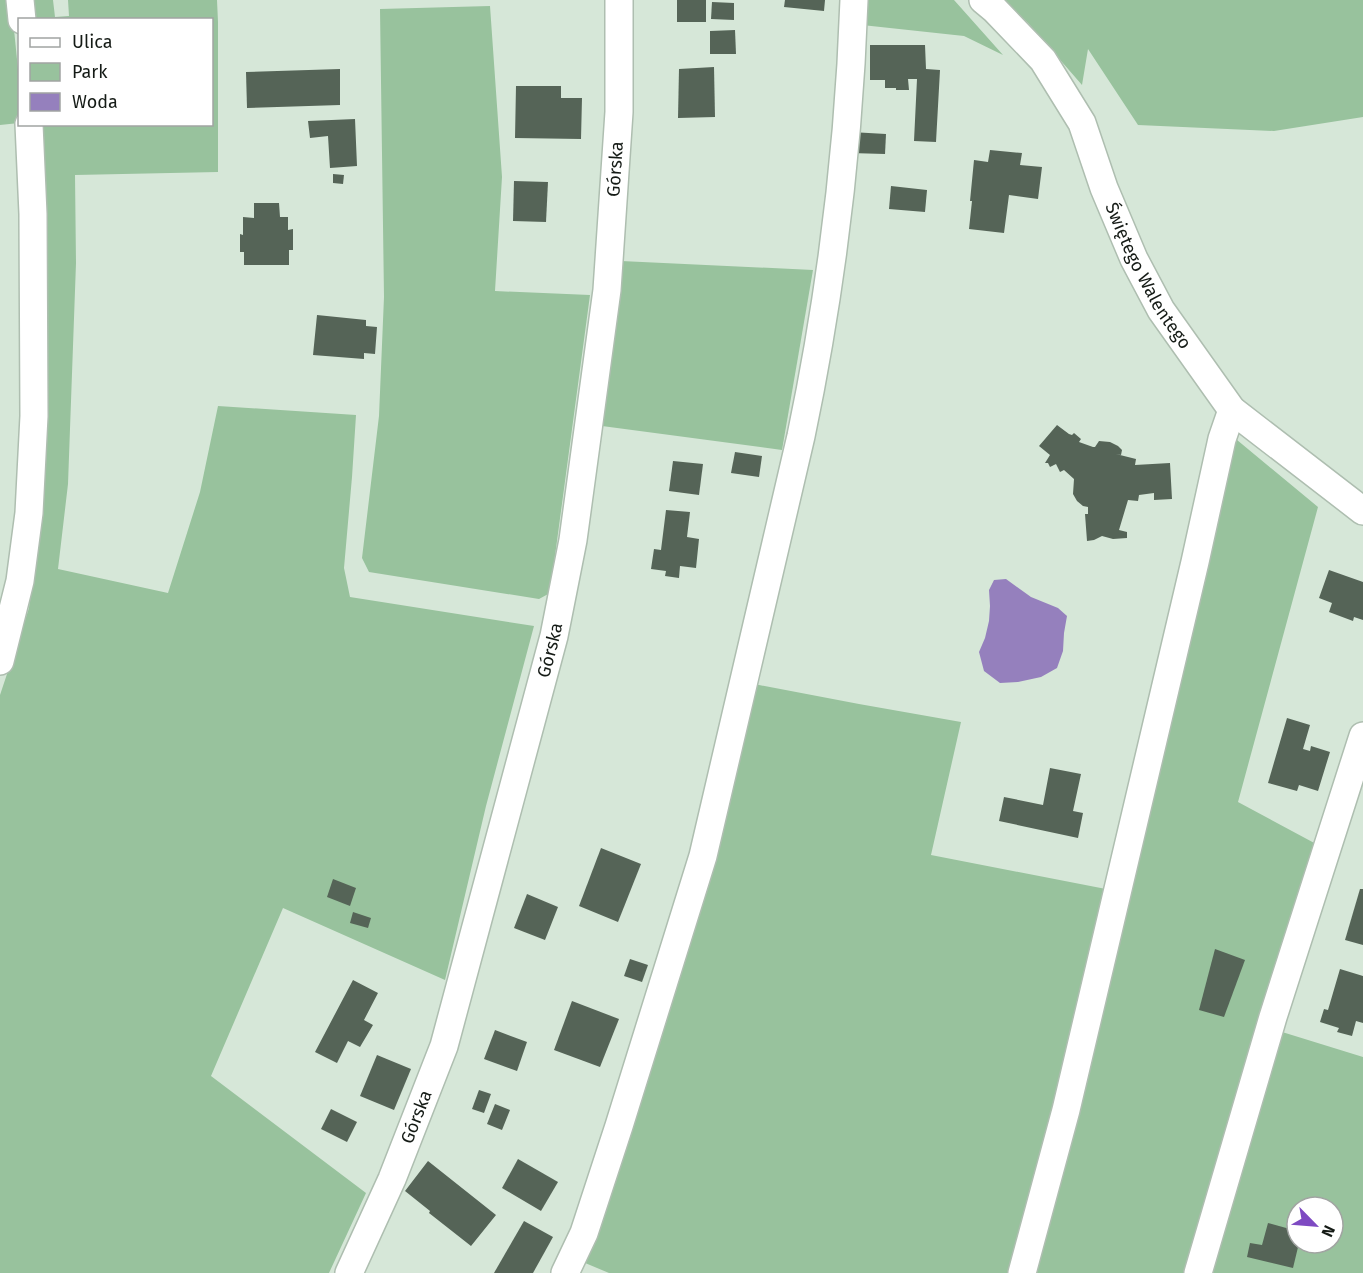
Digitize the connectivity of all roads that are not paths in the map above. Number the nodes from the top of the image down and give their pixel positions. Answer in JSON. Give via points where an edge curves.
{"nodes":[{"id":1,"x":20,"y":0,"type":"edge"},
{"id":2,"x":619,"y":0,"type":"edge"},
{"id":3,"x":854,"y":0,"type":"edge"},
{"id":4,"x":982,"y":0,"type":"edge"},
{"id":5,"x":22,"y":18,"type":"edge"},
{"id":6,"x":29,"y":126,"type":"edge"},
{"id":7,"x":1232,"y":410,"type":"junction"},
{"id":8,"x":1363,"y":511,"type":"edge"},
{"id":9,"x":0,"y":661,"type":"edge"},
{"id":10,"x":1363,"y":736,"type":"edge"},
{"id":11,"x":349,"y":1273,"type":"edge"},
{"id":12,"x":565,"y":1273,"type":"edge"},
{"id":13,"x":1022,"y":1273,"type":"edge"},
{"id":14,"x":1198,"y":1273,"type":"edge"}],
"edges":[{"from":1,"to":5,"type":"street"},
{"from":2,"to":11,"type":"street","name":"Górska","via":[[619,112],[607,290],[573,540],[554,636],[444,1046],[392,1179]]},
{"from":3,"to":12,"type":"street","via":[[852,71],[833,257],[801,436],[703,856],[595,1201]]},
{"from":4,"to":7,"type":"street","name":"Świętego Walentego","via":[[1043,60],[1082,123],[1134,259],[1161,310]]},
{"from":6,"to":9,"type":"street","via":[[34,416],[29,513],[20,582]]},
{"from":7,"to":8,"type":"street","name":"Świętego Walentego"},
{"from":7,"to":13,"type":"street","via":[[1222,439],[1066,1110]]},
{"from":10,"to":14,"type":"street","via":[[1273,1017]]}]}
